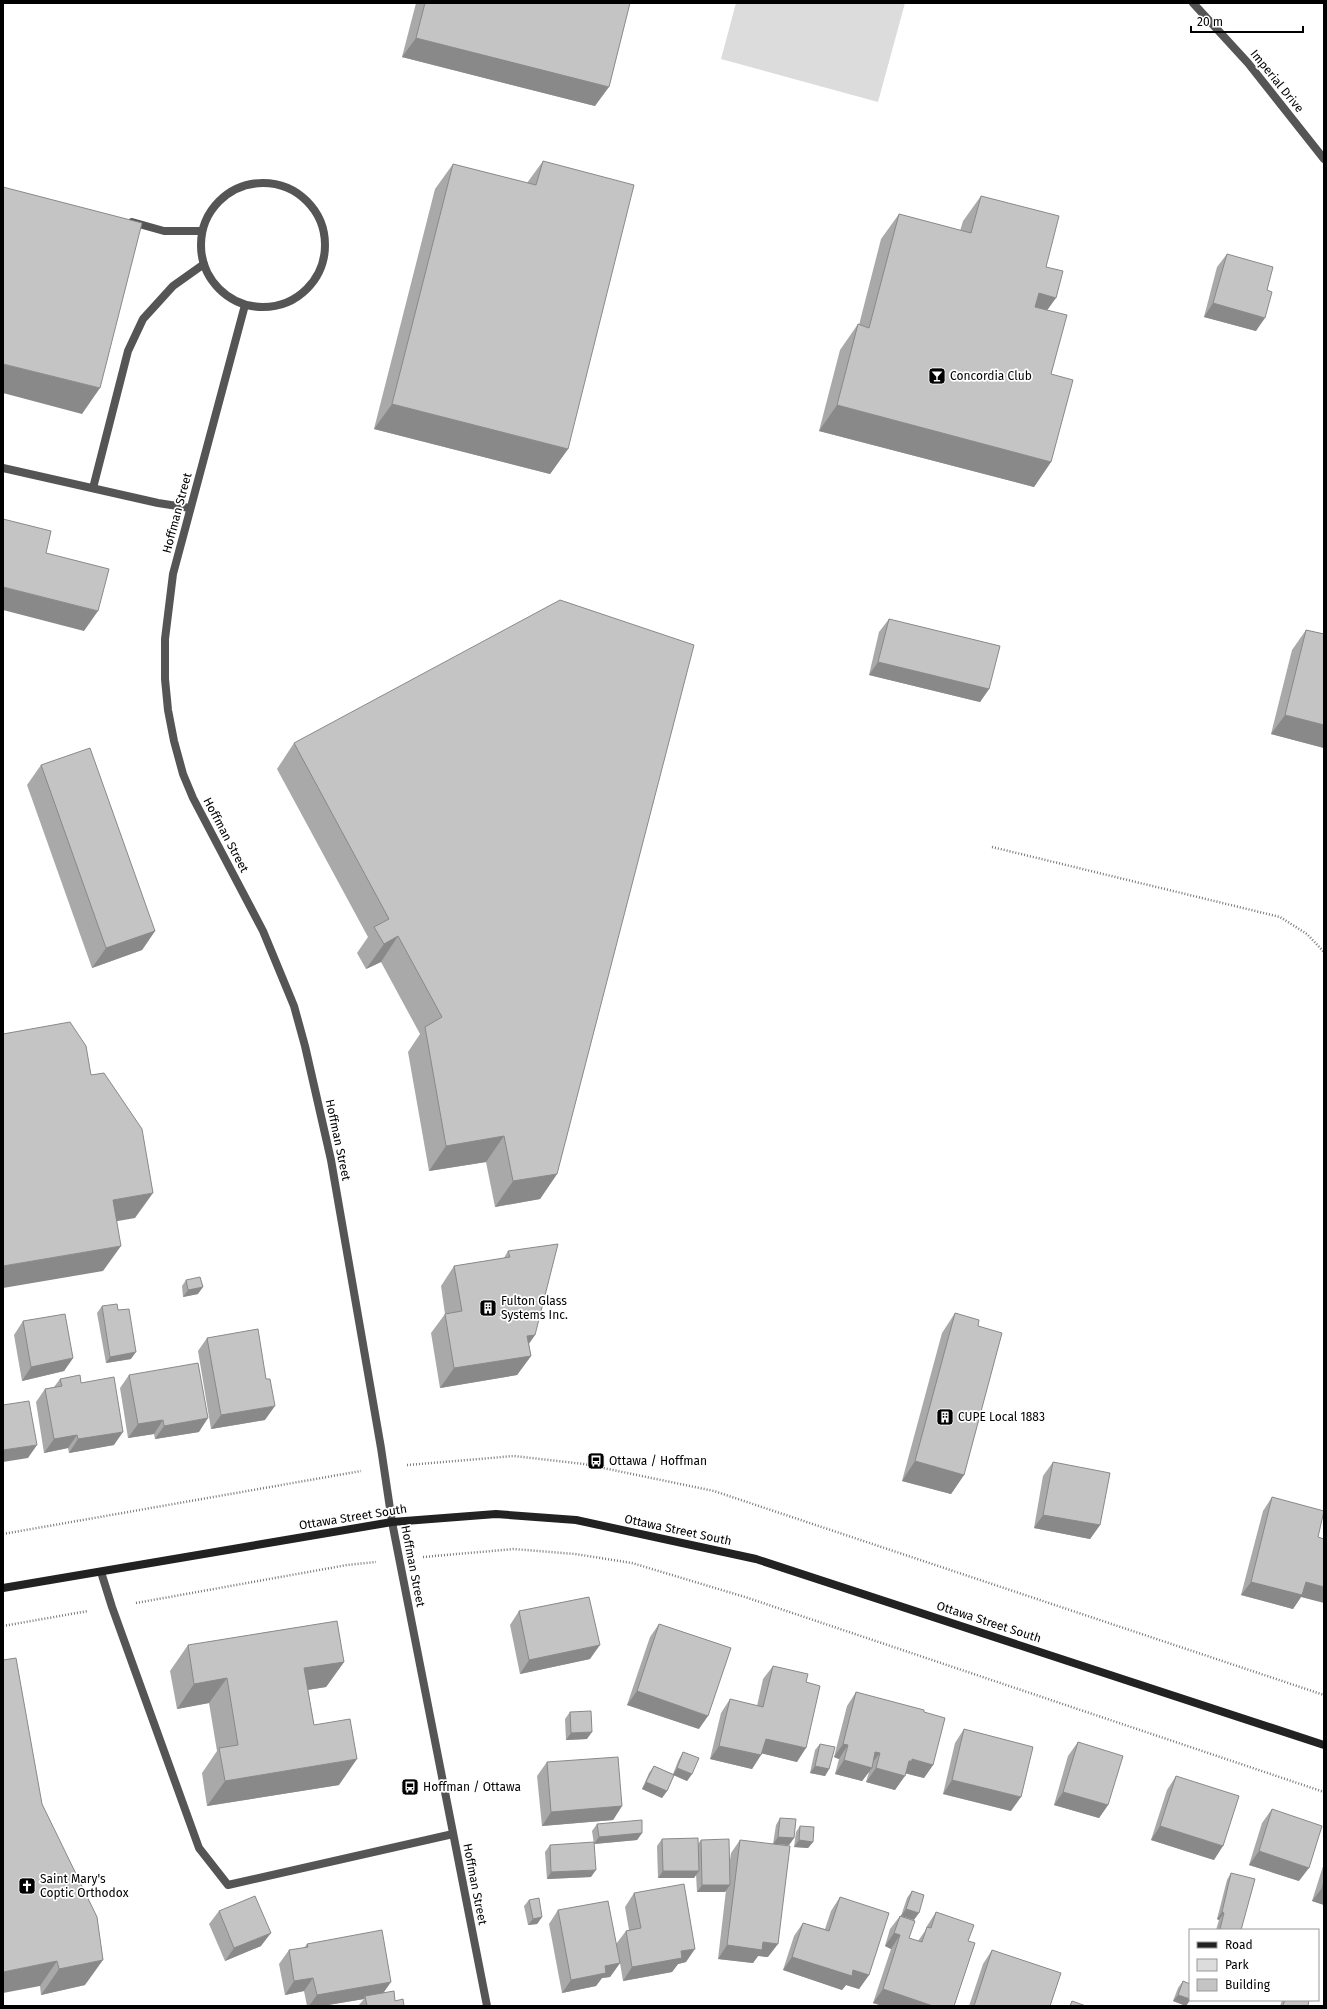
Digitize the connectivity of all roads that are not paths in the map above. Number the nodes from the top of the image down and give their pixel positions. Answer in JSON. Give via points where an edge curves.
{"nodes":[{"id":1,"x":1193,"y":3,"type":"edge"},
{"id":2,"x":1324,"y":159,"type":"edge"},
{"id":3,"x":122,"y":220,"type":"edge"},
{"id":4,"x":202,"y":231,"type":"junction"},
{"id":5,"x":204,"y":264,"type":"junction"},
{"id":6,"x":245,"y":305,"type":"junction"},
{"id":7,"x":3,"y":468,"type":"edge"},
{"id":8,"x":93,"y":488,"type":"junction"},
{"id":9,"x":190,"y":508,"type":"junction"},
{"id":10,"x":392,"y":1522,"type":"junction"},
{"id":11,"x":101,"y":1572,"type":"junction"},
{"id":12,"x":3,"y":1588,"type":"edge"},
{"id":13,"x":1324,"y":1744,"type":"edge"},
{"id":14,"x":453,"y":1834,"type":"junction"},
{"id":15,"x":487,"y":2006,"type":"edge"}],
"edges":[{"from":1,"to":2,"type":"street","name":"Imperial Drive","via":[[1248,63]]},
{"from":3,"to":4,"type":"street","via":[[164,231]]},
{"from":4,"to":5,"type":"street","via":[[201,248]]},
{"from":4,"to":6,"type":"street","via":[[210,211],[224,196],[243,186],[264,182],[285,187],[303,197],[317,214],[324,234],[324,255],[318,275],[305,292],[287,303],[267,308]]},
{"from":5,"to":6,"type":"street","via":[[213,282],[227,296]]},
{"from":5,"to":8,"type":"street","via":[[173,286],[143,319],[128,351]]},
{"from":6,"to":9,"type":"street","name":"Hoffman Street"},
{"from":7,"to":8,"type":"street"},
{"from":8,"to":9,"type":"street"},
{"from":9,"to":10,"type":"street","name":"Hoffman Street","via":[[173,574],[165,639],[165,678],[174,741],[193,798],[263,931],[294,1006],[331,1160]]},
{"from":10,"to":11,"type":"main road","name":"Ottawa Street South"},
{"from":10,"to":13,"type":"main road","name":"Ottawa Street South","via":[[496,1514],[576,1520],[756,1558]]},
{"from":10,"to":14,"type":"street","name":"Hoffman Street"},
{"from":11,"to":12,"type":"main road","name":"Ottawa Street South"},
{"from":11,"to":14,"type":"street","via":[[199,1848],[228,1885]]},
{"from":14,"to":15,"type":"street","name":"Hoffman Street"}]}
